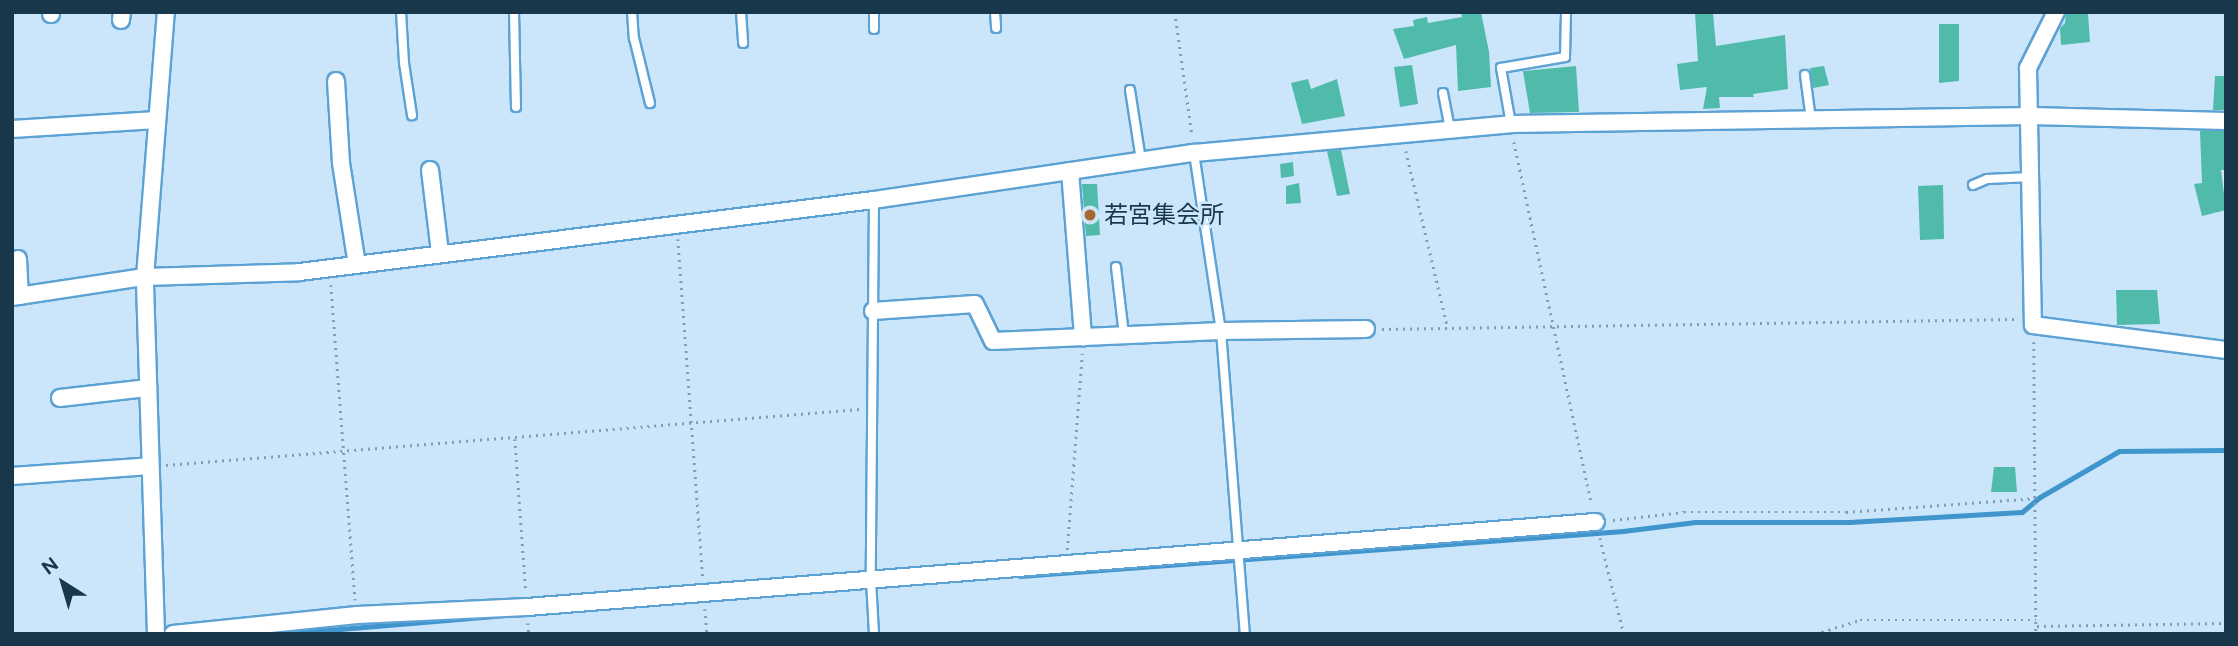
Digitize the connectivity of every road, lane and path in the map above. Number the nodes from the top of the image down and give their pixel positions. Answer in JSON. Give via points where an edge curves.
{"nodes":[{"id":1,"x":166,"y":12,"type":"edge"},
{"id":2,"x":401,"y":12,"type":"edge"},
{"id":3,"x":514,"y":12,"type":"edge"},
{"id":4,"x":632,"y":12,"type":"edge"},
{"id":5,"x":741,"y":12,"type":"edge"},
{"id":6,"x":874,"y":12,"type":"edge"},
{"id":7,"x":995,"y":12,"type":"edge"},
{"id":8,"x":1175,"y":12,"type":"edge"},
{"id":9,"x":1566,"y":12,"type":"edge"},
{"id":10,"x":2056,"y":12,"type":"edge"},
{"id":11,"x":996,"y":28,"type":"dead end"},
{"id":12,"x":874,"y":29,"type":"dead end"},
{"id":13,"x":743,"y":43,"type":"dead end"},
{"id":14,"x":1805,"y":75,"type":"dead end"},
{"id":15,"x":336,"y":81,"type":"dead end"},
{"id":16,"x":1130,"y":90,"type":"dead end"},
{"id":17,"x":1443,"y":93,"type":"dead end"},
{"id":18,"x":650,"y":103,"type":"dead end"},
{"id":19,"x":516,"y":107,"type":"dead end"},
{"id":20,"x":412,"y":115,"type":"dead end"},
{"id":21,"x":2031,"y":117,"type":"junction"},
{"id":22,"x":157,"y":120,"type":"junction"},
{"id":23,"x":1811,"y":120,"type":"junction"},
{"id":24,"x":2226,"y":121,"type":"edge"},
{"id":25,"x":1511,"y":124,"type":"junction"},
{"id":26,"x":12,"y":129,"type":"edge"},
{"id":27,"x":1450,"y":130,"type":"junction"},
{"id":28,"x":1402,"y":134,"type":"junction"},
{"id":29,"x":1194,"y":153,"type":"junction"},
{"id":30,"x":1141,"y":160,"type":"junction"},
{"id":31,"x":430,"y":170,"type":"dead end"},
{"id":32,"x":1070,"y":171,"type":"junction"},
{"id":33,"x":2031,"y":177,"type":"junction"},
{"id":34,"x":1973,"y":185,"type":"dead end"},
{"id":35,"x":874,"y":200,"type":"junction"},
{"id":36,"x":676,"y":225,"type":"junction"},
{"id":37,"x":440,"y":254,"type":"junction"},
{"id":38,"x":18,"y":259,"type":"dead end"},
{"id":39,"x":357,"y":265,"type":"junction"},
{"id":40,"x":1116,"y":267,"type":"dead end"},
{"id":41,"x":330,"y":268,"type":"junction"},
{"id":42,"x":145,"y":277,"type":"junction"},
{"id":43,"x":16,"y":297,"type":"edge"},
{"id":44,"x":873,"y":312,"type":"junction"},
{"id":45,"x":2033,"y":322,"type":"junction"},
{"id":46,"x":1554,"y":327,"type":"junction"},
{"id":47,"x":1448,"y":328,"type":"junction"},
{"id":48,"x":1366,"y":329,"type":"joint"},
{"id":49,"x":1221,"y":331,"type":"junction"},
{"id":50,"x":1124,"y":335,"type":"junction"},
{"id":51,"x":1083,"y":337,"type":"junction"},
{"id":52,"x":2226,"y":350,"type":"edge"},
{"id":53,"x":148,"y":388,"type":"junction"},
{"id":54,"x":60,"y":398,"type":"dead end"},
{"id":55,"x":874,"y":407,"type":"junction"},
{"id":56,"x":693,"y":422,"type":"junction"},
{"id":57,"x":514,"y":439,"type":"junction"},
{"id":58,"x":343,"y":452,"type":"junction"},
{"id":59,"x":150,"y":466,"type":"junction"},
{"id":60,"x":12,"y":477,"type":"edge"},
{"id":61,"x":2035,"y":498,"type":"junction"},
{"id":62,"x":1596,"y":522,"type":"junction"},
{"id":63,"x":1239,"y":550,"type":"junction"},
{"id":64,"x":1066,"y":563,"type":"junction"},
{"id":65,"x":871,"y":580,"type":"junction"},
{"id":66,"x":704,"y":592,"type":"junction"},
{"id":67,"x":527,"y":607,"type":"junction"},
{"id":68,"x":357,"y":615,"type":"junction"},
{"id":69,"x":2036,"y":620,"type":"junction"},
{"id":70,"x":2226,"y":624,"type":"edge"},
{"id":71,"x":2036,"y":626,"type":"junction"},
{"id":72,"x":156,"y":634,"type":"edge"},
{"id":73,"x":173,"y":634,"type":"edge"},
{"id":74,"x":707,"y":634,"type":"edge"},
{"id":75,"x":874,"y":634,"type":"edge"},
{"id":76,"x":1245,"y":634,"type":"edge"},
{"id":77,"x":1624,"y":634,"type":"edge"},
{"id":78,"x":1815,"y":634,"type":"edge"},
{"id":79,"x":2036,"y":634,"type":"edge"}],
"edges":[{"from":1,"to":22,"type":"street"},
{"from":2,"to":20,"type":"lane"},
{"from":3,"to":19,"type":"lane"},
{"from":4,"to":18,"type":"lane"},
{"from":5,"to":13,"type":"lane"},
{"from":6,"to":12,"type":"lane"},
{"from":7,"to":11,"type":"lane"},
{"from":8,"to":29,"type":"path"},
{"from":9,"to":25,"type":"lane","via":[[1565,57],[1501,68]]},
{"from":10,"to":21,"type":"street","via":[[2028,68]]},
{"from":14,"to":23,"type":"lane"},
{"from":15,"to":39,"type":"street","via":[[341,163]]},
{"from":16,"to":30,"type":"lane"},
{"from":17,"to":27,"type":"lane"},
{"from":21,"to":23,"type":"street"},
{"from":21,"to":24,"type":"street"},
{"from":21,"to":33,"type":"street"},
{"from":22,"to":26,"type":"street"},
{"from":22,"to":42,"type":"street"},
{"from":23,"to":25,"type":"street"},
{"from":25,"to":27,"type":"street"},
{"from":25,"to":46,"type":"path"},
{"from":27,"to":28,"type":"street"},
{"from":28,"to":29,"type":"street"},
{"from":28,"to":47,"type":"path"},
{"from":29,"to":30,"type":"street"},
{"from":29,"to":49,"type":"lane"},
{"from":30,"to":32,"type":"street"},
{"from":31,"to":37,"type":"street"},
{"from":32,"to":35,"type":"street"},
{"from":32,"to":51,"type":"street"},
{"from":33,"to":34,"type":"lane","via":[[1987,179]]},
{"from":33,"to":45,"type":"street"},
{"from":35,"to":36,"type":"street"},
{"from":35,"to":44,"type":"lane"},
{"from":36,"to":37,"type":"street"},
{"from":36,"to":56,"type":"path"},
{"from":37,"to":39,"type":"street"},
{"from":38,"to":43,"type":"street"},
{"from":39,"to":41,"type":"street"},
{"from":40,"to":50,"type":"lane"},
{"from":41,"to":42,"type":"street"},
{"from":41,"to":58,"type":"path"},
{"from":42,"to":43,"type":"street"},
{"from":42,"to":53,"type":"street"},
{"from":44,"to":51,"type":"street","via":[[975,304],[993,341]]},
{"from":44,"to":55,"type":"lane"},
{"from":45,"to":46,"type":"path"},
{"from":45,"to":52,"type":"street"},
{"from":45,"to":61,"type":"path"},
{"from":46,"to":47,"type":"path"},
{"from":46,"to":62,"type":"path"},
{"from":47,"to":48,"type":"path"},
{"from":48,"to":49,"type":"street"},
{"from":49,"to":50,"type":"street"},
{"from":49,"to":63,"type":"lane"},
{"from":50,"to":51,"type":"street"},
{"from":51,"to":64,"type":"path"},
{"from":53,"to":54,"type":"street"},
{"from":53,"to":59,"type":"street"},
{"from":55,"to":56,"type":"path"},
{"from":55,"to":65,"type":"lane"},
{"from":56,"to":57,"type":"path"},
{"from":56,"to":66,"type":"path"},
{"from":57,"to":58,"type":"path"},
{"from":57,"to":67,"type":"path"},
{"from":58,"to":59,"type":"path"},
{"from":58,"to":68,"type":"path"},
{"from":59,"to":60,"type":"street"},
{"from":59,"to":72,"type":"street"},
{"from":61,"to":62,"type":"path","via":[[1846,512],[1684,512]]},
{"from":61,"to":69,"type":"path"},
{"from":62,"to":63,"type":"street"},
{"from":62,"to":77,"type":"path"},
{"from":63,"to":64,"type":"street"},
{"from":63,"to":76,"type":"lane"},
{"from":64,"to":65,"type":"street"},
{"from":65,"to":66,"type":"street"},
{"from":65,"to":75,"type":"lane"},
{"from":66,"to":67,"type":"street"},
{"from":66,"to":74,"type":"path"},
{"from":67,"to":68,"type":"street"},
{"from":68,"to":73,"type":"street"},
{"from":69,"to":71,"type":"path"},
{"from":69,"to":78,"type":"path","via":[[1860,620]]},
{"from":70,"to":71,"type":"path"},
{"from":71,"to":79,"type":"path"}]}
